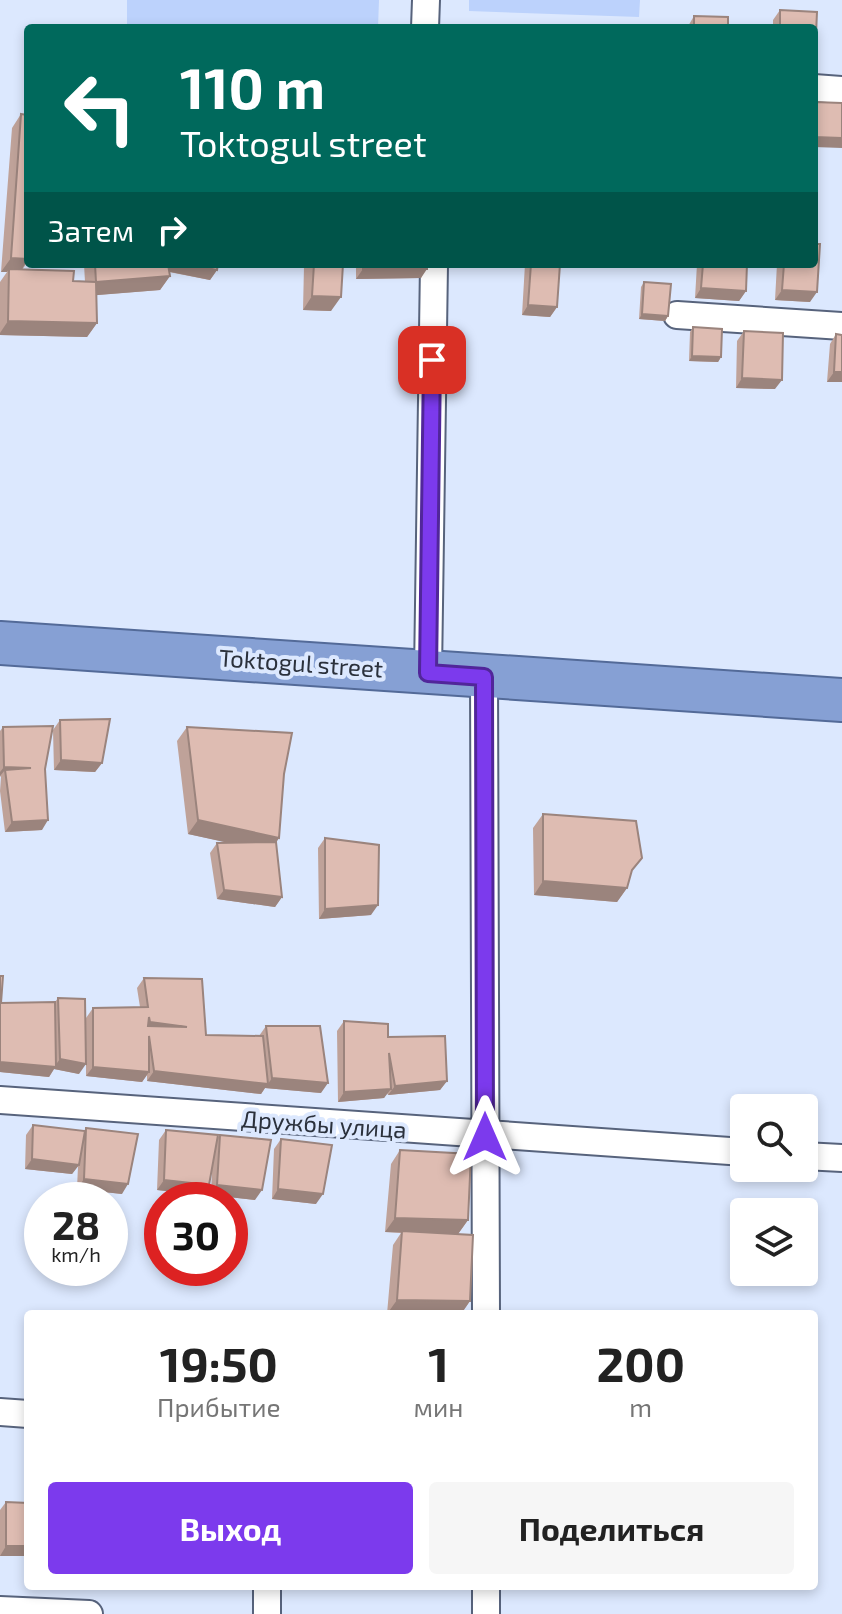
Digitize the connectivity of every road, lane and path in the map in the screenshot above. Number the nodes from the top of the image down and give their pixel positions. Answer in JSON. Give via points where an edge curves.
{"nodes":[{"id":1,"x":426,"y":0,"type":"edge"},
{"id":2,"x":425,"y":24,"type":"edge"},
{"id":3,"x":818,"y":88,"type":"edge"},
{"id":4,"x":842,"y":90,"type":"edge"},
{"id":5,"x":434,"y":268,"type":"edge"},
{"id":6,"x":677,"y":315,"type":"dead end"},
{"id":7,"x":842,"y":326,"type":"edge"},
{"id":8,"x":0,"y":643,"type":"edge"},
{"id":9,"x":428,"y":673,"type":"junction"},
{"id":10,"x":484,"y":677,"type":"junction"},
{"id":11,"x":842,"y":700,"type":"edge"},
{"id":12,"x":0,"y":1100,"type":"edge"},
{"id":13,"x":485,"y":1137,"type":"junction"},
{"id":14,"x":730,"y":1151,"type":"edge"},
{"id":15,"x":818,"y":1157,"type":"edge"},
{"id":16,"x":842,"y":1158,"type":"edge"},
{"id":17,"x":486,"y":1310,"type":"edge"},
{"id":18,"x":0,"y":1412,"type":"edge"},
{"id":19,"x":24,"y":1414,"type":"edge"},
{"id":20,"x":267,"y":1590,"type":"edge"},
{"id":21,"x":486,"y":1590,"type":"edge"},
{"id":22,"x":0,"y":1610,"type":"edge"},
{"id":23,"x":89,"y":1614,"type":"edge"},
{"id":24,"x":267,"y":1614,"type":"edge"},
{"id":25,"x":486,"y":1614,"type":"edge"}],
"edges":[{"from":1,"to":2,"type":"street"},
{"from":3,"to":4,"type":"street"},
{"from":5,"to":9,"type":"street"},
{"from":6,"to":7,"type":"street"},
{"from":8,"to":9,"type":"highway","name":"Toktogul street"},
{"from":9,"to":10,"type":"highway","name":"Toktogul street"},
{"from":10,"to":11,"type":"highway","name":"Toktogul street"},
{"from":10,"to":13,"type":"street"},
{"from":12,"to":13,"type":"street","name":"Дружбы улица"},
{"from":13,"to":14,"type":"street","name":"Дружбы улица"},
{"from":13,"to":17,"type":"street"},
{"from":15,"to":16,"type":"street"},
{"from":18,"to":19,"type":"street"},
{"from":20,"to":24,"type":"street"},
{"from":21,"to":25,"type":"street"},
{"from":22,"to":23,"type":"street"}]}
